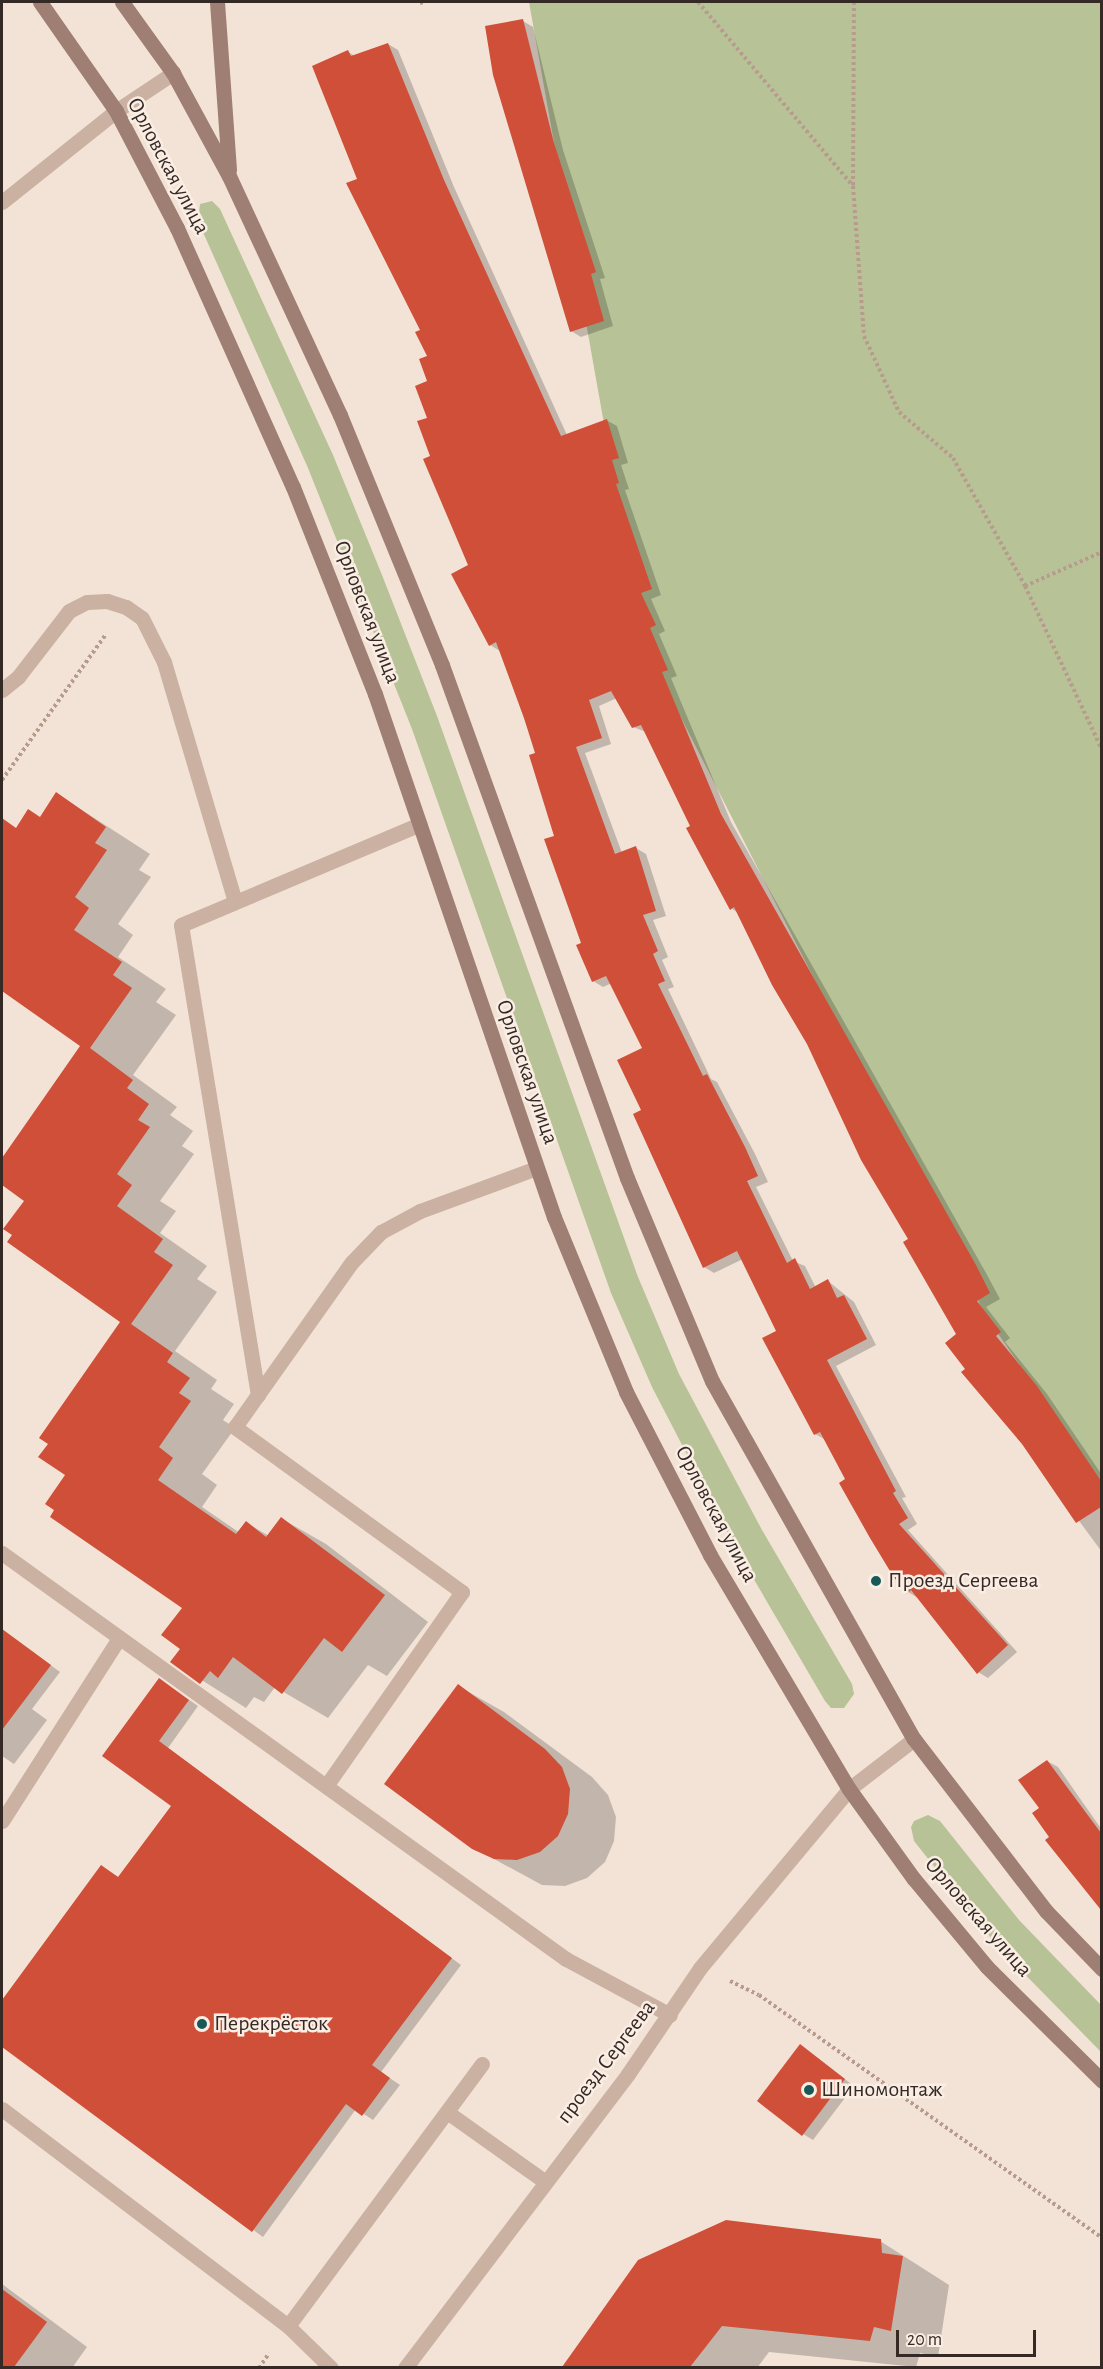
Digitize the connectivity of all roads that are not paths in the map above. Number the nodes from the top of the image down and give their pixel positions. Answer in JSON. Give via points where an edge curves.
{"nodes":[{"id":1,"x":40,"y":2,"type":"edge"},
{"id":2,"x":122,"y":2,"type":"edge"},
{"id":3,"x":217,"y":2,"type":"edge"},
{"id":4,"x":173,"y":73,"type":"junction"},
{"id":5,"x":116,"y":111,"type":"junction"},
{"id":6,"x":229,"y":176,"type":"junction"},
{"id":7,"x":2,"y":202,"type":"edge"},
{"id":8,"x":2,"y":690,"type":"edge"},
{"id":9,"x":420,"y":824,"type":"junction"},
{"id":10,"x":235,"y":903,"type":"junction"},
{"id":11,"x":536,"y":1168,"type":"junction"},
{"id":12,"x":258,"y":1395,"type":"junction"},
{"id":13,"x":2,"y":1553,"type":"edge"},
{"id":14,"x":119,"y":1638,"type":"junction"},
{"id":15,"x":914,"y":1739,"type":"junction"},
{"id":16,"x":326,"y":1786,"type":"junction"},
{"id":17,"x":849,"y":1789,"type":"junction"},
{"id":18,"x":2,"y":1821,"type":"edge"},
{"id":19,"x":1101,"y":1969,"type":"edge"},
{"id":20,"x":670,"y":2015,"type":"junction"},
{"id":21,"x":482,"y":2064,"type":"dead end"},
{"id":22,"x":1101,"y":2081,"type":"edge"},
{"id":23,"x":2,"y":2109,"type":"edge"},
{"id":24,"x":447,"y":2112,"type":"junction"},
{"id":25,"x":544,"y":2181,"type":"junction"},
{"id":26,"x":288,"y":2326,"type":"junction"},
{"id":27,"x":331,"y":2367,"type":"edge"},
{"id":28,"x":405,"y":2367,"type":"edge"}],
"edges":[{"from":1,"to":5,"type":"street","name":"Орловская улица"},
{"from":2,"to":4,"type":"street"},
{"from":3,"to":6,"type":"street"},
{"from":4,"to":5,"type":"street"},
{"from":4,"to":6,"type":"street"},
{"from":5,"to":7,"type":"street"},
{"from":5,"to":9,"type":"street","name":"Орловская улица","via":[[177,228],[293,487],[375,694]]},
{"from":6,"to":15,"type":"street","via":[[340,415],[442,665],[627,1179],[712,1381]]},
{"from":8,"to":10,"type":"street","via":[[18,677],[69,611],[87,602],[107,601],[142,618],[164,662]]},
{"from":9,"to":10,"type":"street"},
{"from":9,"to":11,"type":"street","name":"Орловская улица"},
{"from":10,"to":12,"type":"street","via":[[181,925]]},
{"from":11,"to":12,"type":"street","via":[[420,1211],[381,1232],[352,1262]]},
{"from":11,"to":17,"type":"street","name":"Орловская улица","via":[[626,1392],[710,1555]]},
{"from":12,"to":16,"type":"street","via":[[236,1426],[462,1592]]},
{"from":13,"to":14,"type":"street"},
{"from":14,"to":16,"type":"street"},
{"from":14,"to":18,"type":"street"},
{"from":15,"to":17,"type":"street","name":"проезд Сергеева"},
{"from":15,"to":19,"type":"street","via":[[1046,1911]]},
{"from":16,"to":20,"type":"street","via":[[566,1959]]},
{"from":17,"to":20,"type":"street","name":"проезд Сергеева","via":[[700,1968]]},
{"from":17,"to":22,"type":"street","name":"Орловская улица","via":[[914,1879],[987,1967]]},
{"from":20,"to":25,"type":"street","name":"проезд Сергеева"},
{"from":21,"to":24,"type":"street"},
{"from":23,"to":26,"type":"street"},
{"from":24,"to":25,"type":"street"},
{"from":24,"to":26,"type":"street"},
{"from":25,"to":28,"type":"street","name":"проезд Сергеева"},
{"from":26,"to":27,"type":"street"}]}
